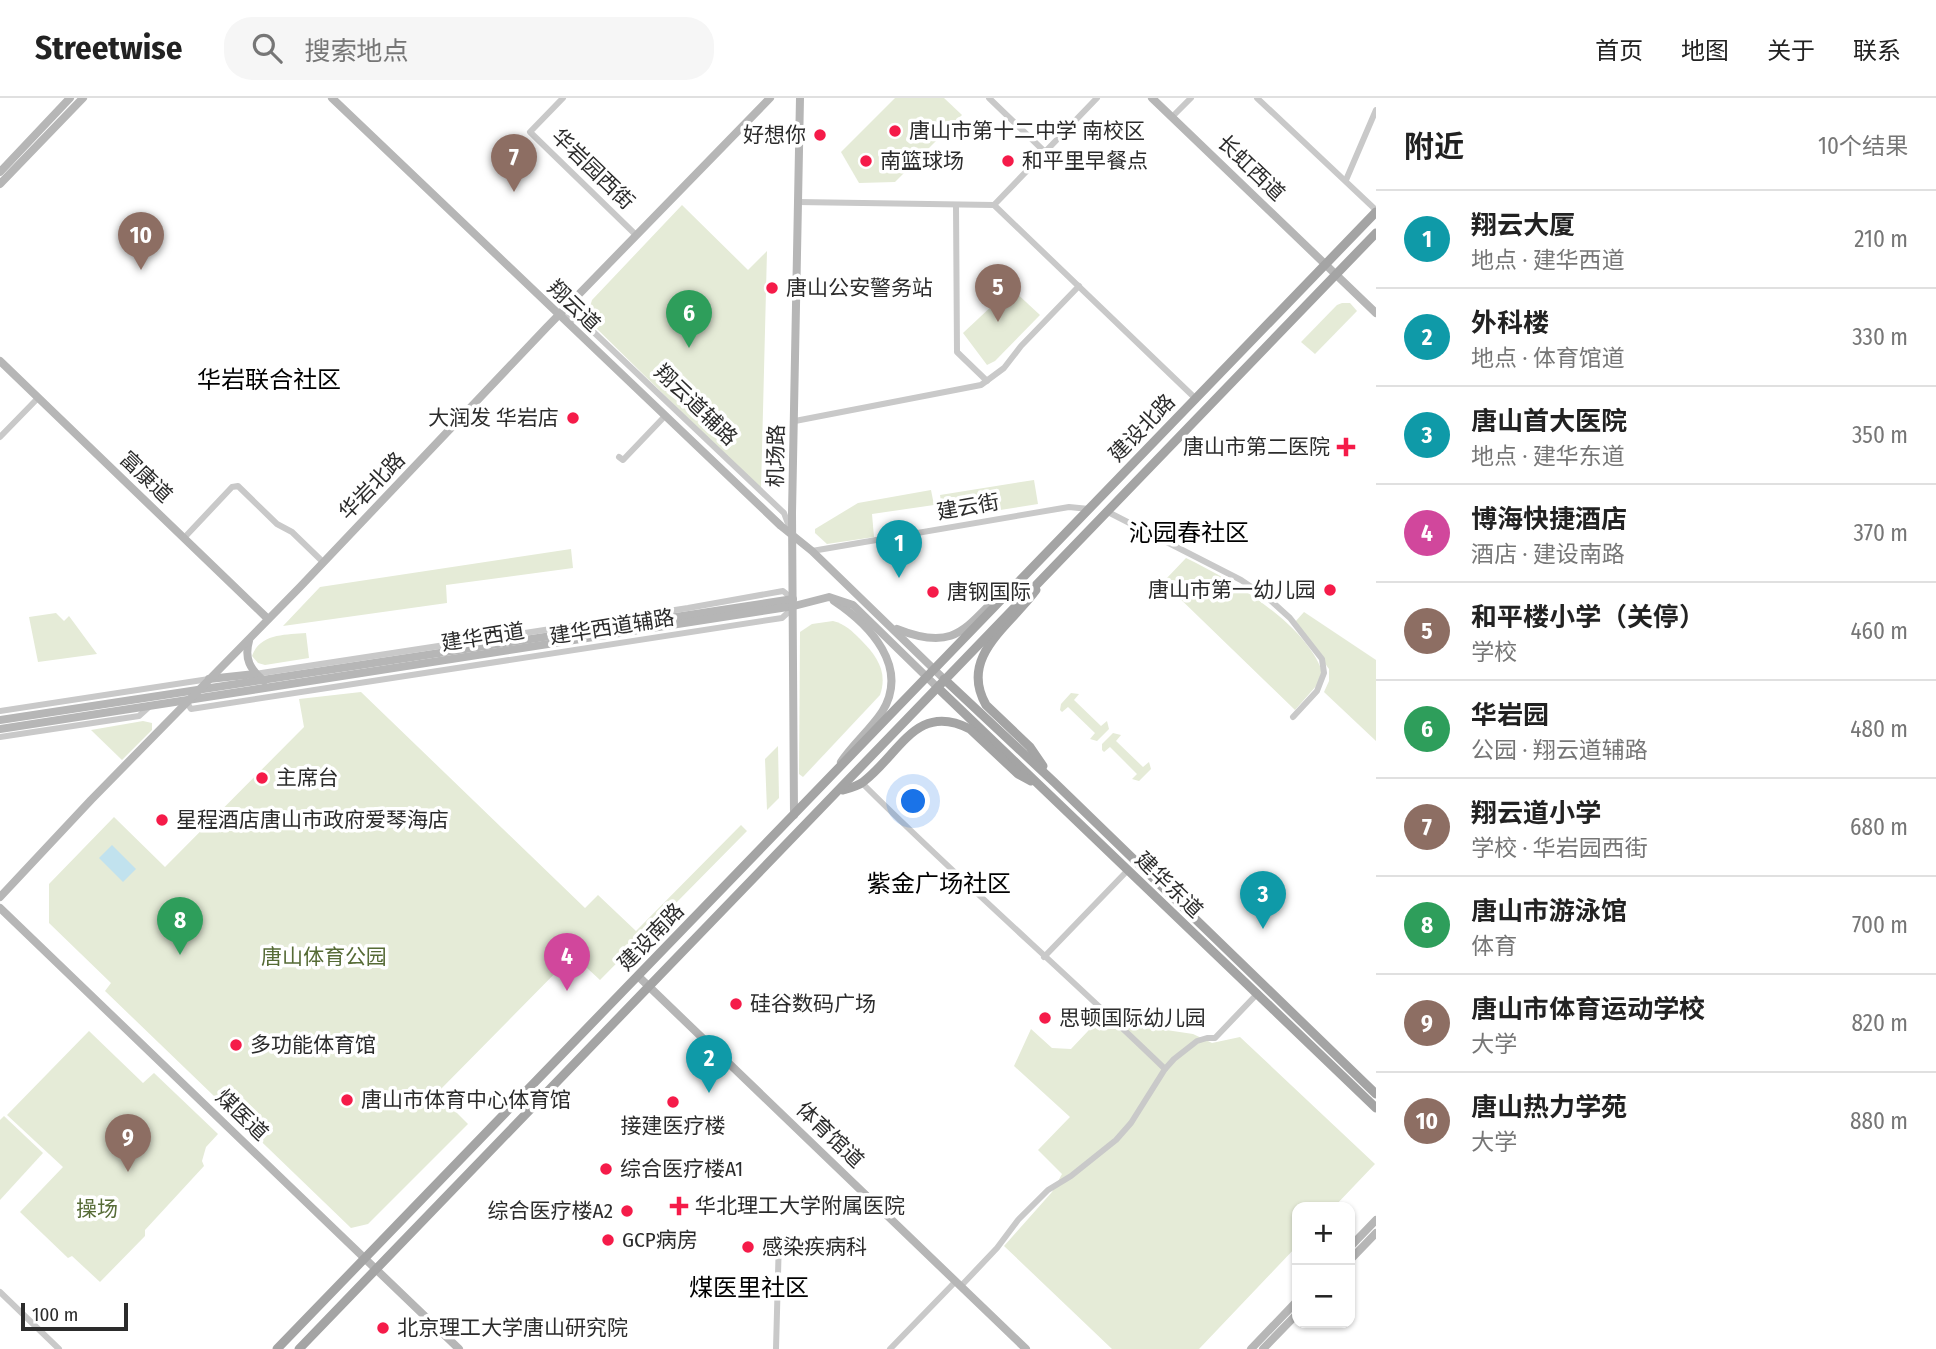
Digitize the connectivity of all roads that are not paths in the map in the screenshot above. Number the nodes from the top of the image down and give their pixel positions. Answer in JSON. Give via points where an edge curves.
{"nodes":[{"id":1,"x":70,"y":98,"type":"edge"},
{"id":2,"x":83,"y":98,"type":"edge"},
{"id":3,"x":563,"y":98,"type":"edge"},
{"id":4,"x":770,"y":98,"type":"edge"},
{"id":5,"x":800,"y":98,"type":"edge"},
{"id":6,"x":989,"y":98,"type":"edge"},
{"id":7,"x":1097,"y":98,"type":"edge"},
{"id":8,"x":1152,"y":98,"type":"edge"},
{"id":9,"x":1191,"y":98,"type":"edge"},
{"id":10,"x":1257,"y":98,"type":"edge"},
{"id":11,"x":337,"y":100,"type":"edge"},
{"id":12,"x":1376,"y":110,"type":"edge"},
{"id":13,"x":1172,"y":117,"type":"junction"},
{"id":14,"x":1045,"y":152,"type":"junction"},
{"id":15,"x":0,"y":172,"type":"edge"},
{"id":16,"x":1346,"y":180,"type":"junction"},
{"id":17,"x":0,"y":184,"type":"edge"},
{"id":18,"x":797,"y":202,"type":"junction"},
{"id":19,"x":956,"y":205,"type":"junction"},
{"id":20,"x":994,"y":205,"type":"junction"},
{"id":21,"x":1376,"y":211,"type":"edge"},
{"id":22,"x":1376,"y":233,"type":"edge"},
{"id":23,"x":636,"y":235,"type":"junction"},
{"id":24,"x":1326,"y":264,"type":"junction"},
{"id":25,"x":1336,"y":274,"type":"junction"},
{"id":26,"x":1079,"y":286,"type":"junction"},
{"id":27,"x":1376,"y":313,"type":"edge"},
{"id":28,"x":558,"y":315,"type":"junction"},
{"id":29,"x":0,"y":360,"type":"edge"},
{"id":30,"x":987,"y":381,"type":"junction"},
{"id":31,"x":38,"y":398,"type":"junction"},
{"id":32,"x":1195,"y":398,"type":"junction"},
{"id":33,"x":665,"y":416,"type":"junction"},
{"id":34,"x":795,"y":421,"type":"junction"},
{"id":35,"x":0,"y":437,"type":"edge"},
{"id":36,"x":619,"y":457,"type":"dead end"},
{"id":37,"x":1089,"y":509,"type":"junction"},
{"id":38,"x":1106,"y":512,"type":"junction"},
{"id":39,"x":184,"y":538,"type":"junction"},
{"id":40,"x":794,"y":538,"type":"junction"},
{"id":41,"x":812,"y":551,"type":"junction"},
{"id":42,"x":794,"y":555,"type":"junction"},
{"id":43,"x":323,"y":562,"type":"junction"},
{"id":44,"x":1037,"y":563,"type":"junction"},
{"id":45,"x":1053,"y":566,"type":"junction"},
{"id":46,"x":793,"y":581,"type":"junction"},
{"id":47,"x":829,"y":597,"type":"junction"},
{"id":48,"x":806,"y":602,"type":"junction"},
{"id":49,"x":793,"y":603,"type":"junction"},
{"id":50,"x":268,"y":619,"type":"junction"},
{"id":51,"x":891,"y":627,"type":"junction"},
{"id":52,"x":250,"y":638,"type":"junction"},
{"id":53,"x":934,"y":669,"type":"junction"},
{"id":54,"x":255,"y":674,"type":"junction"},
{"id":55,"x":928,"y":677,"type":"junction"},
{"id":56,"x":209,"y":679,"type":"junction"},
{"id":57,"x":264,"y":681,"type":"junction"},
{"id":58,"x":941,"y":683,"type":"junction"},
{"id":59,"x":196,"y":691,"type":"junction"},
{"id":60,"x":186,"y":701,"type":"junction"},
{"id":61,"x":150,"y":706,"type":"junction"},
{"id":62,"x":0,"y":711,"type":"edge"},
{"id":63,"x":1293,"y":717,"type":"dead end"},
{"id":64,"x":0,"y":720,"type":"edge"},
{"id":65,"x":0,"y":729,"type":"edge"},
{"id":66,"x":0,"y":737,"type":"edge"},
{"id":67,"x":829,"y":779,"type":"junction"},
{"id":68,"x":1054,"y":782,"type":"junction"},
{"id":69,"x":862,"y":783,"type":"junction"},
{"id":70,"x":1046,"y":790,"type":"junction"},
{"id":71,"x":838,"y":792,"type":"junction"},
{"id":72,"x":794,"y":815,"type":"junction"},
{"id":73,"x":1128,"y":870,"type":"junction"},
{"id":74,"x":0,"y":897,"type":"edge"},
{"id":75,"x":0,"y":908,"type":"edge"},
{"id":76,"x":1044,"y":957,"type":"junction"},
{"id":77,"x":638,"y":976,"type":"junction"},
{"id":78,"x":649,"y":986,"type":"junction"},
{"id":79,"x":1258,"y":993,"type":"junction"},
{"id":80,"x":1165,"y":1069,"type":"junction"},
{"id":81,"x":1376,"y":1094,"type":"edge"},
{"id":82,"x":1376,"y":1108,"type":"edge"},
{"id":83,"x":1376,"y":1220,"type":"edge"},
{"id":84,"x":1376,"y":1233,"type":"edge"},
{"id":85,"x":779,"y":1238,"type":"dead end"},
{"id":86,"x":1355,"y":1242,"type":"edge"},
{"id":87,"x":1355,"y":1255,"type":"edge"},
{"id":88,"x":365,"y":1258,"type":"junction"},
{"id":89,"x":376,"y":1269,"type":"junction"},
{"id":90,"x":958,"y":1284,"type":"junction"},
{"id":91,"x":0,"y":1292,"type":"edge"},
{"id":92,"x":1292,"y":1306,"type":"edge"},
{"id":93,"x":1292,"y":1319,"type":"edge"},
{"id":94,"x":59,"y":1349,"type":"edge"},
{"id":95,"x":277,"y":1349,"type":"edge"},
{"id":96,"x":299,"y":1349,"type":"edge"},
{"id":97,"x":459,"y":1349,"type":"edge"},
{"id":98,"x":776,"y":1349,"type":"edge"},
{"id":99,"x":890,"y":1349,"type":"edge"},
{"id":100,"x":1026,"y":1349,"type":"edge"},
{"id":101,"x":1251,"y":1349,"type":"edge"},
{"id":102,"x":1263,"y":1349,"type":"edge"}],
"edges":[{"from":1,"to":15,"type":"street"},
{"from":2,"to":17,"type":"street"},
{"from":3,"to":23,"type":"street","name":"华岩园西街","via":[[530,132]]},
{"from":4,"to":23,"type":"street","name":"华岩北路"},
{"from":5,"to":18,"type":"street","name":"机场路"},
{"from":6,"to":14,"type":"street"},
{"from":7,"to":14,"type":"street"},
{"from":8,"to":13,"type":"street","name":"长虹西道"},
{"from":9,"to":13,"type":"street"},
{"from":10,"to":16,"type":"street"},
{"from":11,"to":28,"type":"street","name":"翔云道"},
{"from":12,"to":16,"type":"street"},
{"from":13,"to":24,"type":"street","name":"长虹西道"},
{"from":14,"to":20,"type":"street"},
{"from":16,"to":21,"type":"street"},
{"from":18,"to":19,"type":"street"},
{"from":18,"to":34,"type":"street","name":"机场路"},
{"from":19,"to":20,"type":"street"},
{"from":19,"to":30,"type":"street","via":[[957,352]]},
{"from":20,"to":26,"type":"street"},
{"from":21,"to":24,"type":"main road","name":"建设北路"},
{"from":22,"to":25,"type":"main road","name":"建设北路"},
{"from":23,"to":28,"type":"street","name":"华岩北路"},
{"from":24,"to":25,"type":"street","name":"长虹西道"},
{"from":24,"to":32,"type":"main road","name":"建设北路"},
{"from":25,"to":27,"type":"street","name":"长虹西道"},
{"from":25,"to":38,"type":"main road","name":"建设北路"},
{"from":26,"to":30,"type":"street"},
{"from":26,"to":32,"type":"street"},
{"from":28,"to":33,"type":"street","name":"翔云道"},
{"from":28,"to":40,"type":"street","name":"翔云道辅路","via":[[583,322],[784,513]]},
{"from":28,"to":43,"type":"street","name":"华岩北路"},
{"from":29,"to":31,"type":"street","name":"富康道"},
{"from":30,"to":34,"type":"street","via":[[961,390]]},
{"from":31,"to":35,"type":"street"},
{"from":31,"to":39,"type":"street","name":"富康道"},
{"from":32,"to":37,"type":"main road","name":"建设北路"},
{"from":33,"to":36,"type":"street","via":[[623,460]]},
{"from":33,"to":40,"type":"street","name":"翔云道"},
{"from":34,"to":40,"type":"street","name":"机场路"},
{"from":37,"to":41,"type":"street","name":"建云街","via":[[1069,507]]},
{"from":37,"to":44,"type":"main road","name":"建设北路"},
{"from":38,"to":45,"type":"main road","name":"建设北路"},
{"from":38,"to":63,"type":"street","via":[[1241,580],[1290,618],[1322,659],[1324,673],[1317,691]]},
{"from":39,"to":43,"type":"street","via":[[238,486]]},
{"from":39,"to":50,"type":"street","name":"富康道"},
{"from":40,"to":41,"type":"street","name":"翔云道"},
{"from":40,"to":42,"type":"street","name":"机场路"},
{"from":41,"to":42,"type":"street"},
{"from":41,"to":51,"type":"street"},
{"from":42,"to":46,"type":"street","name":"机场路"},
{"from":43,"to":50,"type":"street","name":"华岩北路"},
{"from":44,"to":51,"type":"street","via":[[951,636],[920,639]]},
{"from":44,"to":53,"type":"main road","name":"建设北路"},
{"from":45,"to":58,"type":"main road","name":"建设北路"},
{"from":45,"to":68,"type":"main road","via":[[983,651],[978,678],[986,705],[1030,747]]},
{"from":46,"to":48,"type":"street","via":[[796,593]]},
{"from":46,"to":49,"type":"street","name":"机场路"},
{"from":47,"to":48,"type":"street","name":"建华西道"},
{"from":47,"to":55,"type":"street","via":[[853,605]]},
{"from":47,"to":67,"type":"street","via":[[874,636],[885,652],[892,677],[881,714]]},
{"from":48,"to":49,"type":"street","name":"建华西道"},
{"from":49,"to":54,"type":"street","name":"建华西道辅路","via":[[783,591]]},
{"from":49,"to":57,"type":"street","name":"建华西道"},
{"from":49,"to":60,"type":"street","name":"建华西道"},
{"from":49,"to":72,"type":"street","name":"机场路"},
{"from":50,"to":52,"type":"street","name":"华岩北路"},
{"from":51,"to":53,"type":"street"},
{"from":52,"to":54,"type":"street","via":[[246,652]]},
{"from":52,"to":56,"type":"street","name":"华岩北路"},
{"from":53,"to":55,"type":"main road","name":"建设南路"},
{"from":53,"to":58,"type":"street"},
{"from":54,"to":56,"type":"street"},
{"from":54,"to":57,"type":"street"},
{"from":55,"to":58,"type":"street"},
{"from":55,"to":67,"type":"main road","name":"建设南路"},
{"from":56,"to":59,"type":"street","name":"华岩北路"},
{"from":56,"to":62,"type":"street"},
{"from":57,"to":59,"type":"street","name":"建华西道"},
{"from":58,"to":68,"type":"main road","name":"建华东道"},
{"from":58,"to":70,"type":"main road","name":"建华东道"},
{"from":58,"to":71,"type":"main road","name":"建设南路"},
{"from":59,"to":60,"type":"street","name":"华岩北路"},
{"from":59,"to":64,"type":"street","name":"建华西道"},
{"from":60,"to":61,"type":"street","name":"建华西道"},
{"from":60,"to":74,"type":"street","name":"华岩北路"},
{"from":61,"to":65,"type":"street","name":"建华西道"},
{"from":61,"to":66,"type":"street","via":[[139,716]]},
{"from":67,"to":72,"type":"main road","name":"建设南路"},
{"from":68,"to":81,"type":"main road","name":"建华东道"},
{"from":69,"to":70,"type":"main road","via":[[916,728],[948,721],[970,729],[1018,774]]},
{"from":69,"to":71,"type":"main road"},
{"from":69,"to":76,"type":"street"},
{"from":70,"to":73,"type":"main road","name":"建华东道"},
{"from":71,"to":78,"type":"main road","name":"建设南路"},
{"from":72,"to":77,"type":"main road","name":"建设南路"},
{"from":73,"to":76,"type":"street"},
{"from":73,"to":79,"type":"main road","name":"建华东道"},
{"from":75,"to":88,"type":"street","name":"煤医道"},
{"from":76,"to":80,"type":"street"},
{"from":77,"to":78,"type":"street","name":"体育馆道"},
{"from":77,"to":88,"type":"main road","name":"建设南路"},
{"from":78,"to":89,"type":"main road","name":"建设南路"},
{"from":78,"to":90,"type":"street","name":"体育馆道"},
{"from":79,"to":80,"type":"street","via":[[1215,1038],[1197,1041]]},
{"from":79,"to":82,"type":"main road","name":"建华东道"},
{"from":80,"to":90,"type":"street","via":[[1116,1140],[1048,1190],[998,1248]]},
{"from":83,"to":86,"type":"street"},
{"from":84,"to":87,"type":"street"},
{"from":85,"to":98,"type":"street"},
{"from":88,"to":89,"type":"street","name":"煤医道"},
{"from":88,"to":95,"type":"main road","name":"建设南路"},
{"from":89,"to":96,"type":"main road","name":"建设南路"},
{"from":89,"to":97,"type":"street","name":"煤医道"},
{"from":90,"to":99,"type":"street"},
{"from":90,"to":100,"type":"street","name":"体育馆道"},
{"from":91,"to":94,"type":"street"},
{"from":92,"to":101,"type":"street"},
{"from":93,"to":102,"type":"street"}]}
